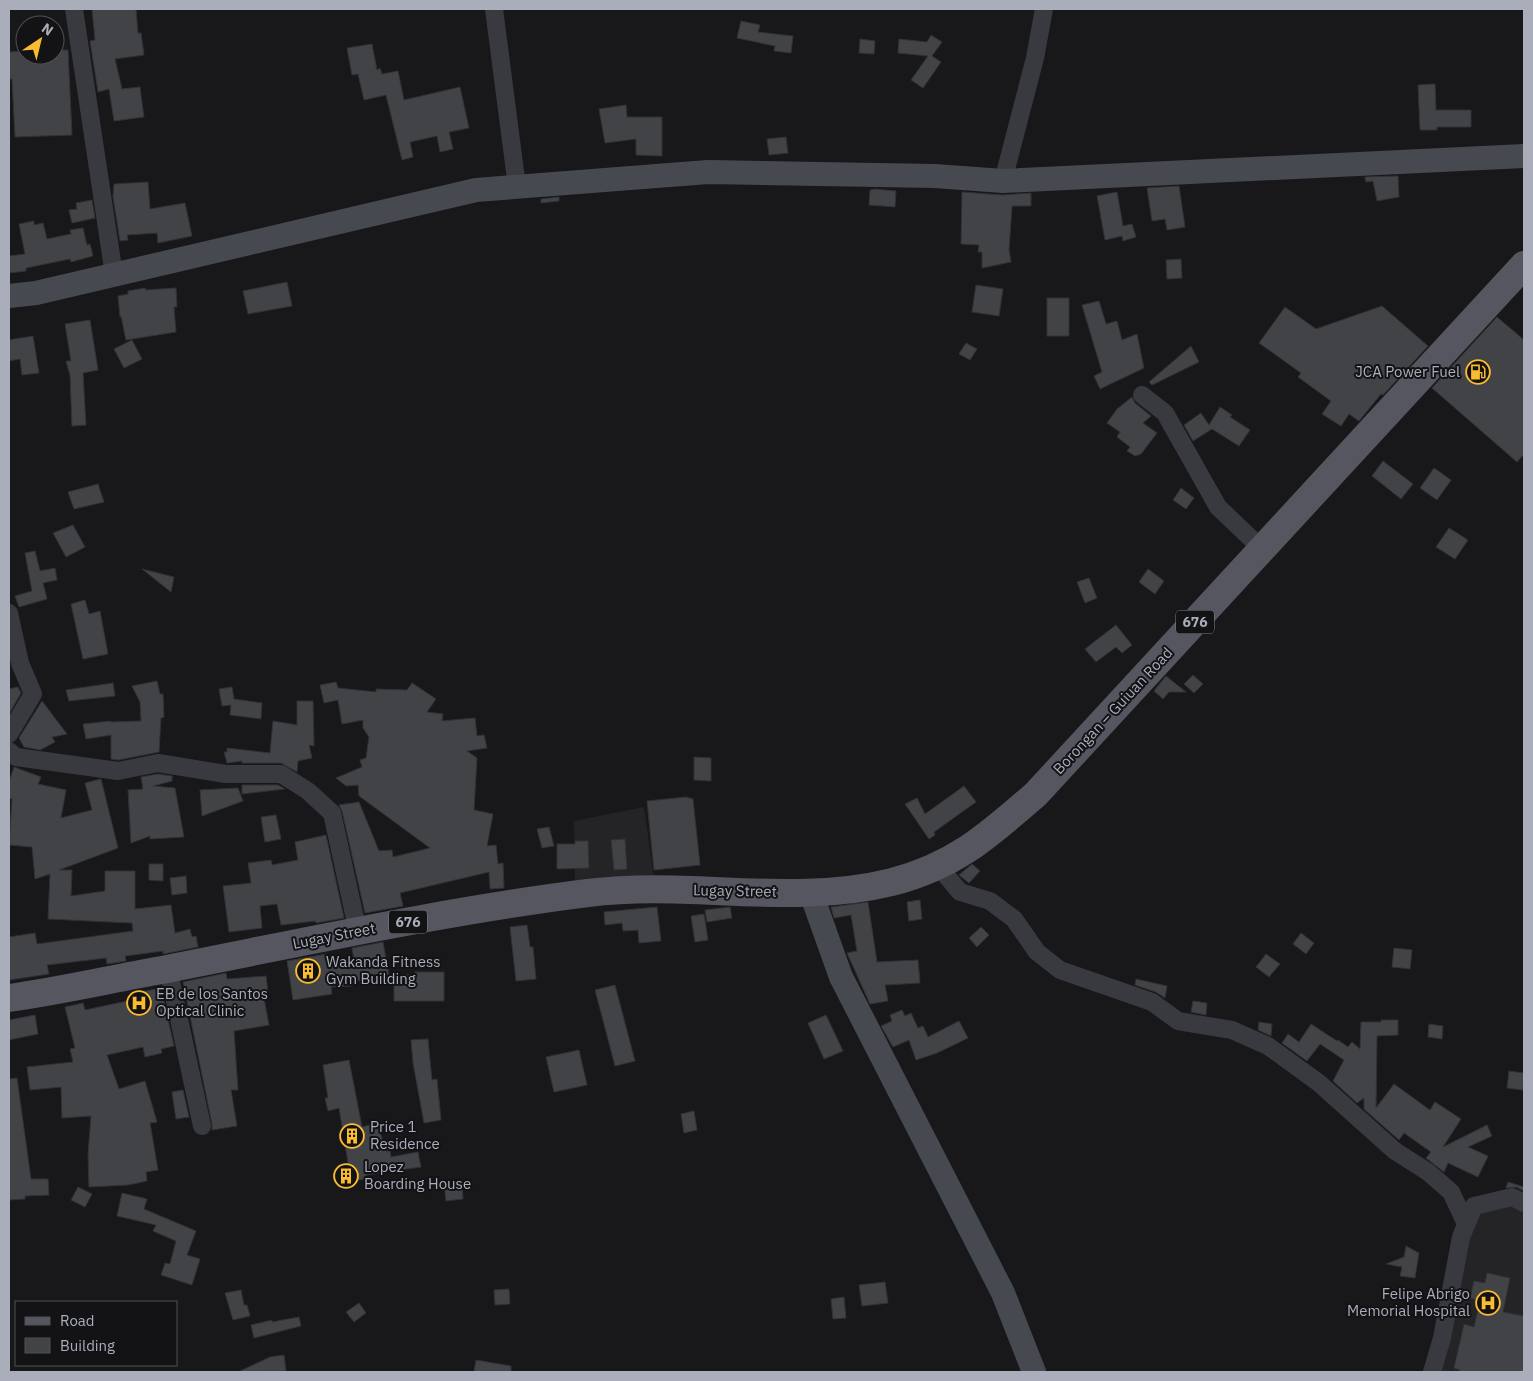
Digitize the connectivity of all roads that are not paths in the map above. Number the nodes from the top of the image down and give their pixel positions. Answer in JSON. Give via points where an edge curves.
{"nodes":[{"id":1,"x":74,"y":9,"type":"edge"},
{"id":2,"x":494,"y":9,"type":"edge"},
{"id":3,"x":1044,"y":9,"type":"edge"},
{"id":4,"x":1524,"y":156,"type":"edge"},
{"id":5,"x":1003,"y":180,"type":"junction"},
{"id":6,"x":517,"y":186,"type":"junction"},
{"id":7,"x":1524,"y":265,"type":"edge"},
{"id":8,"x":114,"y":275,"type":"junction"},
{"id":9,"x":9,"y":296,"type":"edge"},
{"id":10,"x":1142,"y":395,"type":"dead end"},
{"id":11,"x":1262,"y":549,"type":"junction"},
{"id":12,"x":9,"y":613,"type":"edge"},
{"id":13,"x":15,"y":664,"type":"edge"},
{"id":14,"x":9,"y":734,"type":"edge"},
{"id":15,"x":9,"y":751,"type":"edge"},
{"id":16,"x":939,"y":867,"type":"junction"},
{"id":17,"x":812,"y":893,"type":"junction"},
{"id":18,"x":358,"y":932,"type":"junction"},
{"id":19,"x":168,"y":968,"type":"junction"},
{"id":20,"x":9,"y":998,"type":"edge"},
{"id":21,"x":202,"y":1126,"type":"dead end"},
{"id":22,"x":1451,"y":1192,"type":"junction"},
{"id":23,"x":1493,"y":1201,"type":"junction"},
{"id":24,"x":1524,"y":1203,"type":"edge"},
{"id":25,"x":1466,"y":1224,"type":"junction"},
{"id":26,"x":1034,"y":1372,"type":"edge"},
{"id":27,"x":1432,"y":1372,"type":"edge"}],
"edges":[{"from":1,"to":8,"type":"street"},
{"from":2,"to":6,"type":"street"},
{"from":3,"to":5,"type":"street","via":[[1035,58]]},
{"from":4,"to":5,"type":"street"},
{"from":5,"to":6,"type":"street","via":[[708,172]]},
{"from":6,"to":8,"type":"street","via":[[476,190]]},
{"from":7,"to":11,"type":"main road","name":"Borongan – Guiuan Road","number":"676"},
{"from":8,"to":9,"type":"street"},
{"from":10,"to":11,"type":"street","via":[[1165,414],[1218,507]]},
{"from":11,"to":16,"type":"main road","name":"Borongan – Guiuan Road","number":"676","via":[[1036,794],[978,845]]},
{"from":12,"to":13,"type":"street"},
{"from":13,"to":14,"type":"street","via":[[33,694]]},
{"from":15,"to":18,"type":"street","via":[[16,757],[118,771],[158,763],[226,774],[281,774],[308,791],[332,813]]},
{"from":16,"to":17,"type":"main road","name":"Borongan – Guiuan Road","number":"676","via":[[891,882]]},
{"from":16,"to":22,"type":"street","via":[[960,892],[990,900],[1014,919],[1037,952],[1060,970],[1152,1002],[1178,1021],[1232,1030],[1268,1046],[1319,1083],[1395,1151],[1428,1172]]},
{"from":17,"to":18,"type":"main road","name":"Lugay Street","number":"676","via":[[590,892]]},
{"from":17,"to":26,"type":"street","via":[[841,977],[1003,1294]]},
{"from":18,"to":19,"type":"main road","name":"Lugay Street","number":"676"},
{"from":19,"to":20,"type":"main road","name":"Lugay Street","number":"676"},
{"from":19,"to":21,"type":"street"},
{"from":22,"to":23,"type":"street"},
{"from":22,"to":25,"type":"street"},
{"from":23,"to":24,"type":"street","via":[[1512,1197]]},
{"from":23,"to":25,"type":"street","via":[[1474,1206]]},
{"from":25,"to":27,"type":"street"}]}
